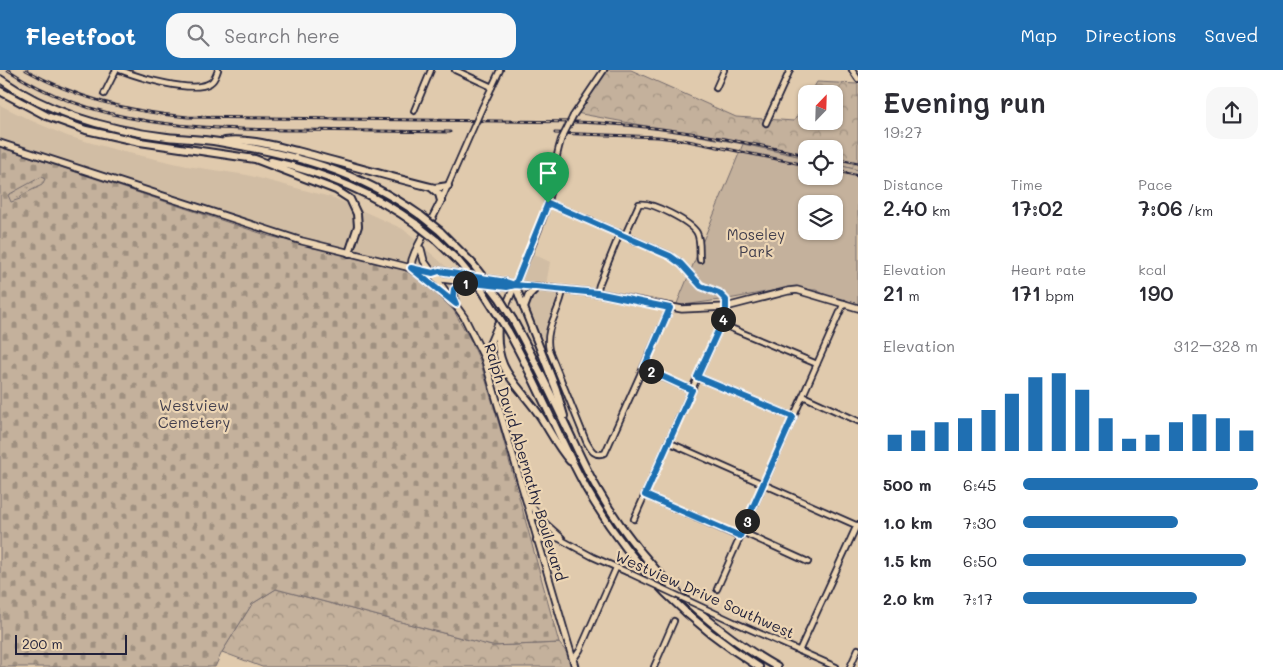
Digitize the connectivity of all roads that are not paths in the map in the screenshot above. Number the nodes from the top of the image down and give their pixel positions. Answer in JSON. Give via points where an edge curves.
{"nodes":[{"id":1,"x":116,"y":70,"type":"edge"},
{"id":2,"x":120,"y":70,"type":"edge"},
{"id":3,"x":218,"y":70,"type":"edge"},
{"id":4,"x":431,"y":70,"type":"edge"},
{"id":5,"x":455,"y":70,"type":"edge"},
{"id":6,"x":500,"y":70,"type":"edge"},
{"id":7,"x":604,"y":70,"type":"edge"},
{"id":8,"x":724,"y":70,"type":"edge"},
{"id":9,"x":790,"y":70,"type":"edge"},
{"id":10,"x":852,"y":70,"type":"edge"},
{"id":11,"x":0,"y":79,"type":"edge"},
{"id":12,"x":858,"y":79,"type":"edge"},
{"id":13,"x":492,"y":87,"type":"junction"},
{"id":14,"x":716,"y":88,"type":"dead end"},
{"id":15,"x":0,"y":91,"type":"edge"},
{"id":16,"x":104,"y":94,"type":"dead end"},
{"id":17,"x":414,"y":111,"type":"dead end"},
{"id":18,"x":766,"y":123,"type":"dead end"},
{"id":19,"x":217,"y":142,"type":"junction"},
{"id":20,"x":0,"y":143,"type":"edge"},
{"id":21,"x":255,"y":159,"type":"junction"},
{"id":22,"x":448,"y":186,"type":"junction"},
{"id":23,"x":431,"y":187,"type":"junction"},
{"id":24,"x":441,"y":201,"type":"junction"},
{"id":25,"x":548,"y":203,"type":"junction"},
{"id":26,"x":623,"y":234,"type":"junction"},
{"id":27,"x":423,"y":239,"type":"junction"},
{"id":28,"x":421,"y":249,"type":"junction"},
{"id":29,"x":349,"y":252,"type":"junction"},
{"id":30,"x":700,"y":260,"type":"dead end"},
{"id":31,"x":424,"y":261,"type":"junction"},
{"id":32,"x":411,"y":268,"type":"junction"},
{"id":33,"x":433,"y":273,"type":"junction"},
{"id":34,"x":465,"y":282,"type":"junction"},
{"id":35,"x":515,"y":285,"type":"junction"},
{"id":36,"x":496,"y":286,"type":"junction"},
{"id":37,"x":536,"y":288,"type":"junction"},
{"id":38,"x":564,"y":290,"type":"junction"},
{"id":39,"x":597,"y":293,"type":"junction"},
{"id":40,"x":507,"y":302,"type":"junction"},
{"id":41,"x":844,"y":303,"type":"junction"},
{"id":42,"x":456,"y":304,"type":"junction"},
{"id":43,"x":726,"y":307,"type":"junction"},
{"id":44,"x":524,"y":308,"type":"junction"},
{"id":45,"x":670,"y":308,"type":"junction"},
{"id":46,"x":858,"y":308,"type":"edge"},
{"id":47,"x":721,"y":324,"type":"junction"},
{"id":48,"x":498,"y":325,"type":"junction"},
{"id":49,"x":484,"y":357,"type":"junction"},
{"id":50,"x":817,"y":364,"type":"junction"},
{"id":51,"x":644,"y":368,"type":"junction"},
{"id":52,"x":697,"y":377,"type":"junction"},
{"id":53,"x":692,"y":390,"type":"junction"},
{"id":54,"x":803,"y":396,"type":"junction"},
{"id":55,"x":793,"y":417,"type":"junction"},
{"id":56,"x":858,"y":421,"type":"edge"},
{"id":57,"x":568,"y":429,"type":"junction"},
{"id":58,"x":668,"y":442,"type":"junction"},
{"id":59,"x":575,"y":466,"type":"junction"},
{"id":60,"x":764,"y":484,"type":"junction"},
{"id":61,"x":645,"y":495,"type":"junction"},
{"id":62,"x":525,"y":497,"type":"junction"},
{"id":63,"x":538,"y":515,"type":"junction"},
{"id":64,"x":531,"y":518,"type":"junction"},
{"id":65,"x":634,"y":519,"type":"dead end"},
{"id":66,"x":857,"y":526,"type":"edge"},
{"id":67,"x":741,"y":534,"type":"junction"},
{"id":68,"x":536,"y":540,"type":"junction"},
{"id":69,"x":565,"y":541,"type":"junction"},
{"id":70,"x":808,"y":562,"type":"dead end"},
{"id":71,"x":616,"y":568,"type":"junction"},
{"id":72,"x":717,"y":589,"type":"dead end"},
{"id":73,"x":674,"y":621,"type":"dead end"},
{"id":74,"x":858,"y":649,"type":"edge"},
{"id":75,"x":799,"y":650,"type":"junction"},
{"id":76,"x":573,"y":660,"type":"junction"},
{"id":77,"x":575,"y":667,"type":"edge"},
{"id":78,"x":654,"y":667,"type":"edge"},
{"id":79,"x":759,"y":667,"type":"edge"},
{"id":80,"x":778,"y":667,"type":"edge"},
{"id":81,"x":836,"y":667,"type":"edge"},
{"id":82,"x":850,"y":667,"type":"edge"}],
"edges":[{"from":1,"to":16,"type":"street"},
{"from":2,"to":3,"type":"street","via":[[159,83],[195,86],[211,82]]},
{"from":4,"to":17,"type":"street"},
{"from":5,"to":13,"type":"street"},
{"from":6,"to":13,"type":"street"},
{"from":7,"to":25,"type":"street","bridge":true,"via":[[561,140]]},
{"from":8,"to":14,"type":"street"},
{"from":9,"to":18,"type":"street"},
{"from":10,"to":12,"type":"street"},
{"from":11,"to":19,"type":"highway","via":[[39,102],[86,120],[146,134]]},
{"from":13,"to":22,"type":"street","bridge":true},
{"from":15,"to":21,"type":"highway","via":[[47,116],[98,133]]},
{"from":19,"to":23,"type":"highway","via":[[234,140],[267,144]]},
{"from":19,"to":57,"type":"highway","bridge":true,"via":[[294,157],[335,169],[385,192],[440,231],[472,263],[500,299]]},
{"from":20,"to":29,"type":"main road","via":[[274,233]]},
{"from":21,"to":29,"type":"highway","via":[[347,196],[356,209],[358,226]]},
{"from":21,"to":59,"type":"highway","bridge":true,"via":[[297,167],[342,181],[416,224],[459,262],[482,290],[508,331]]},
{"from":22,"to":23,"type":"highway"},
{"from":22,"to":24,"type":"street"},
{"from":23,"to":24,"type":"highway"},
{"from":24,"to":27,"type":"main road"},
{"from":25,"to":26,"type":"street"},
{"from":25,"to":35,"type":"street"},
{"from":26,"to":30,"type":"street","via":[[639,204],[649,205],[694,229],[699,238]]},
{"from":26,"to":39,"type":"street"},
{"from":26,"to":43,"type":"street","via":[[670,256],[701,286],[722,295]]},
{"from":27,"to":28,"type":"main road"},
{"from":27,"to":32,"type":"main road"},
{"from":28,"to":31,"type":"main road"},
{"from":28,"to":32,"type":"main road"},
{"from":29,"to":32,"type":"main road"},
{"from":31,"to":33,"type":"main road","name":"Ralph David Abernathy Boulevard"},
{"from":31,"to":35,"type":"main road","via":[[445,269],[507,279]]},
{"from":32,"to":33,"type":"main road"},
{"from":32,"to":42,"type":"main road"},
{"from":33,"to":34,"type":"main road"},
{"from":33,"to":35,"type":"main road","via":[[439,271]]},
{"from":33,"to":42,"type":"main road","name":"Ralph David Abernathy Boulevard"},
{"from":34,"to":36,"type":"main road"},
{"from":34,"to":42,"type":"main road","via":[[454,289]]},
{"from":35,"to":36,"type":"main road"},
{"from":35,"to":37,"type":"main road"},
{"from":35,"to":40,"type":"main road"},
{"from":35,"to":44,"type":"highway"},
{"from":36,"to":40,"type":"main road","via":[[506,294]]},
{"from":37,"to":38,"type":"main road"},
{"from":37,"to":44,"type":"highway"},
{"from":38,"to":39,"type":"main road"},
{"from":38,"to":51,"type":"street","via":[[547,336],[549,350],[594,453],[605,453]]},
{"from":39,"to":45,"type":"main road"},
{"from":40,"to":48,"type":"main road"},
{"from":41,"to":43,"type":"main road","via":[[797,290]]},
{"from":41,"to":46,"type":"main road"},
{"from":41,"to":50,"type":"street"},
{"from":42,"to":49,"type":"main road","name":"Ralph David Abernathy Boulevard"},
{"from":43,"to":45,"type":"main road"},
{"from":43,"to":47,"type":"street"},
{"from":44,"to":57,"type":"highway"},
{"from":45,"to":51,"type":"street"},
{"from":47,"to":50,"type":"street"},
{"from":47,"to":52,"type":"street"},
{"from":48,"to":49,"type":"main road"},
{"from":48,"to":59,"type":"highway","via":[[498,350],[507,374],[538,413],[563,454]]},
{"from":49,"to":62,"type":"main road","name":"Ralph David Abernathy Boulevard"},
{"from":50,"to":54,"type":"street"},
{"from":51,"to":53,"type":"street"},
{"from":52,"to":53,"type":"street"},
{"from":52,"to":55,"type":"street"},
{"from":53,"to":58,"type":"street"},
{"from":54,"to":55,"type":"street"},
{"from":54,"to":56,"type":"street"},
{"from":55,"to":60,"type":"street"},
{"from":57,"to":80,"type":"highway","via":[[599,492],[647,559],[701,613],[744,647]]},
{"from":58,"to":60,"type":"street"},
{"from":58,"to":61,"type":"street"},
{"from":59,"to":79,"type":"highway","via":[[611,527],[664,592],[700,625]]},
{"from":60,"to":66,"type":"street"},
{"from":60,"to":67,"type":"street"},
{"from":61,"to":65,"type":"street"},
{"from":61,"to":67,"type":"street"},
{"from":62,"to":63,"type":"street","name":"Westview Drive Southwest"},
{"from":62,"to":64,"type":"main road","name":"Ralph David Abernathy Boulevard"},
{"from":63,"to":64,"type":"main road"},
{"from":63,"to":69,"type":"street","name":"Westview Drive Southwest"},
{"from":64,"to":68,"type":"main road","name":"Ralph David Abernathy Boulevard"},
{"from":66,"to":75,"type":"street"},
{"from":67,"to":70,"type":"street"},
{"from":67,"to":72,"type":"street"},
{"from":68,"to":69,"type":"street","name":"Westview Drive Southwest","via":[[553,537]]},
{"from":68,"to":76,"type":"main road","name":"Ralph David Abernathy Boulevard"},
{"from":69,"to":71,"type":"street","name":"Westview Drive Southwest"},
{"from":71,"to":75,"type":"street","name":"Westview Drive Southwest","bridge":true},
{"from":71,"to":76,"type":"street"},
{"from":73,"to":78,"type":"street"},
{"from":74,"to":82,"type":"street"},
{"from":75,"to":81,"type":"street","name":"Westview Drive Southwest"},
{"from":76,"to":77,"type":"main road","name":"Ralph David Abernathy Boulevard"}]}
